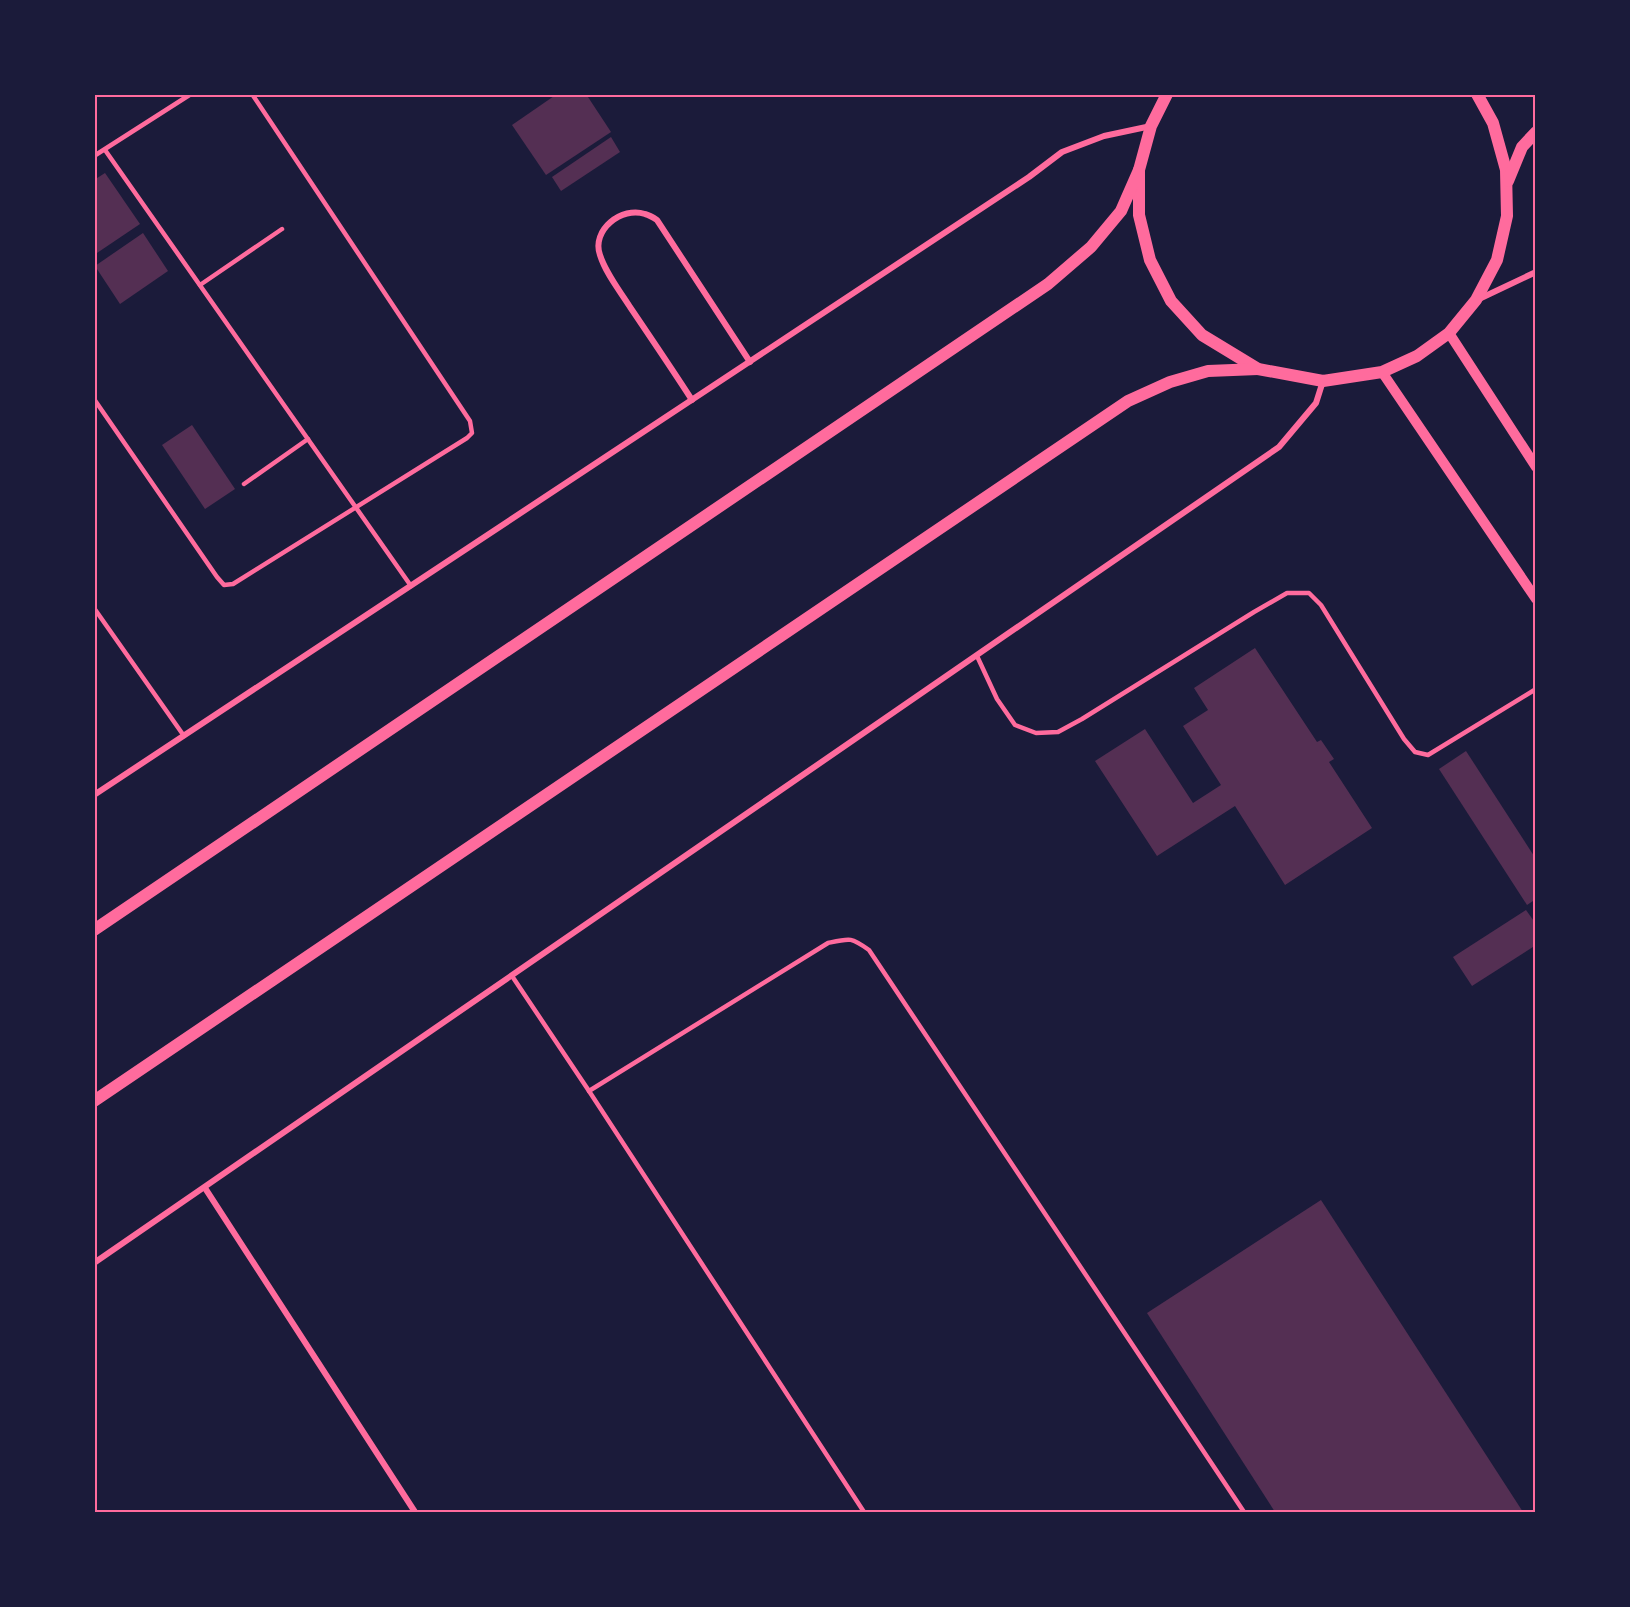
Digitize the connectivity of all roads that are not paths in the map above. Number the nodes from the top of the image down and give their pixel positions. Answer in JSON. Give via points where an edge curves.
{"nodes":[{"id":1,"x":191,"y":94,"type":"edge"},
{"id":2,"x":252,"y":94,"type":"edge"},
{"id":3,"x":1167,"y":94,"type":"edge"},
{"id":4,"x":1477,"y":94,"type":"edge"},
{"id":5,"x":1151,"y":126,"type":"junction"},
{"id":6,"x":1536,"y":132,"type":"edge"},
{"id":7,"x":105,"y":150,"type":"junction"},
{"id":8,"x":94,"y":156,"type":"edge"},
{"id":9,"x":1140,"y":170,"type":"junction"},
{"id":10,"x":1507,"y":185,"type":"junction"},
{"id":11,"x":282,"y":229,"type":"dead end"},
{"id":12,"x":1536,"y":272,"type":"edge"},
{"id":13,"x":200,"y":285,"type":"junction"},
{"id":14,"x":1476,"y":300,"type":"junction"},
{"id":15,"x":1449,"y":333,"type":"junction"},
{"id":16,"x":750,"y":362,"type":"junction"},
{"id":17,"x":1258,"y":369,"type":"junction"},
{"id":18,"x":1383,"y":372,"type":"junction"},
{"id":19,"x":1323,"y":381,"type":"junction"},
{"id":20,"x":94,"y":399,"type":"edge"},
{"id":21,"x":692,"y":400,"type":"junction"},
{"id":22,"x":308,"y":439,"type":"junction"},
{"id":23,"x":1536,"y":466,"type":"edge"},
{"id":24,"x":244,"y":484,"type":"dead end"},
{"id":25,"x":356,"y":507,"type":"junction"},
{"id":26,"x":411,"y":586,"type":"junction"},
{"id":27,"x":1536,"y":599,"type":"edge"},
{"id":28,"x":94,"y":608,"type":"edge"},
{"id":29,"x":977,"y":656,"type":"junction"},
{"id":30,"x":1536,"y":689,"type":"edge"},
{"id":31,"x":184,"y":736,"type":"junction"},
{"id":32,"x":94,"y":795,"type":"edge"},
{"id":33,"x":94,"y":930,"type":"edge"},
{"id":34,"x":512,"y":976,"type":"junction"},
{"id":35,"x":589,"y":1091,"type":"junction"},
{"id":36,"x":94,"y":1101,"type":"edge"},
{"id":37,"x":205,"y":1188,"type":"junction"},
{"id":38,"x":94,"y":1263,"type":"edge"},
{"id":39,"x":415,"y":1512,"type":"edge"},
{"id":40,"x":864,"y":1512,"type":"edge"},
{"id":41,"x":1244,"y":1512,"type":"edge"}],
"edges":[{"from":1,"to":7,"type":"lane"},
{"from":2,"to":25,"type":"lane","via":[[470,421],[472,433],[466,438]]},
{"from":3,"to":5,"type":"main road"},
{"from":4,"to":10,"type":"main road","via":[[1493,123]]},
{"from":5,"to":9,"type":"main road"},
{"from":5,"to":16,"type":"street","via":[[1104,136],[1062,152]]},
{"from":6,"to":10,"type":"main road","via":[[1522,147]]},
{"from":7,"to":8,"type":"lane"},
{"from":7,"to":13,"type":"lane"},
{"from":9,"to":17,"type":"main road","via":[[1139,215],[1150,260],[1171,301],[1202,335]]},
{"from":9,"to":33,"type":"main road","via":[[1113,220],[1091,247],[1048,284]]},
{"from":10,"to":14,"type":"main road","via":[[1507,216],[1497,260]]},
{"from":11,"to":13,"type":"lane"},
{"from":12,"to":14,"type":"street"},
{"from":13,"to":22,"type":"lane"},
{"from":14,"to":15,"type":"main road"},
{"from":15,"to":18,"type":"main road","via":[[1417,356]]},
{"from":15,"to":23,"type":"street"},
{"from":16,"to":21,"type":"street"},
{"from":16,"to":21,"type":"street","via":[[657,220],[638,213],[615,219],[600,234],[600,255]]},
{"from":17,"to":19,"type":"main road"},
{"from":17,"to":36,"type":"main road","via":[[1208,371],[1170,382],[1128,402]]},
{"from":18,"to":19,"type":"main road"},
{"from":18,"to":27,"type":"street"},
{"from":19,"to":29,"type":"street","via":[[1316,403],[1279,447]]},
{"from":20,"to":25,"type":"lane","via":[[224,585],[233,584]]},
{"from":21,"to":26,"type":"street"},
{"from":22,"to":24,"type":"lane"},
{"from":22,"to":25,"type":"lane"},
{"from":25,"to":26,"type":"lane"},
{"from":26,"to":31,"type":"street"},
{"from":28,"to":31,"type":"lane"},
{"from":29,"to":30,"type":"lane","via":[[997,699],[1015,725],[1036,733],[1058,732],[1287,593],[1309,594],[1321,605],[1415,753],[1428,755]]},
{"from":29,"to":34,"type":"street"},
{"from":31,"to":32,"type":"street"},
{"from":34,"to":35,"type":"lane"},
{"from":34,"to":37,"type":"street"},
{"from":35,"to":40,"type":"lane"},
{"from":35,"to":41,"type":"lane","via":[[828,943],[855,940],[869,950]]},
{"from":37,"to":38,"type":"street"},
{"from":37,"to":39,"type":"street"}]}
